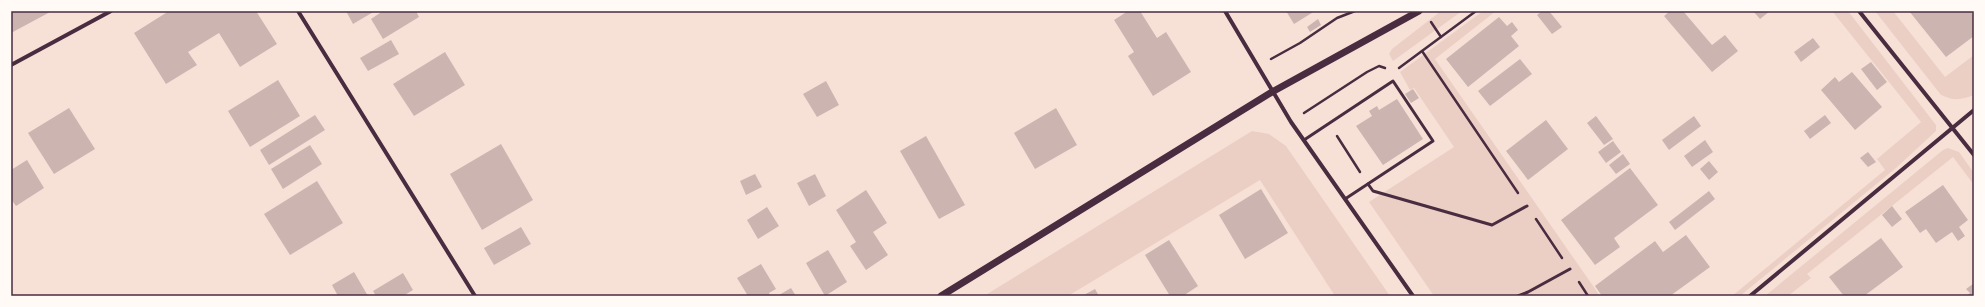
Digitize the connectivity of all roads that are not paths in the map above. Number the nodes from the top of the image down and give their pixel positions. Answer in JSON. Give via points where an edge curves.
{"nodes":[{"id":1,"x":111,"y":11,"type":"edge"},
{"id":2,"x":298,"y":11,"type":"edge"},
{"id":3,"x":1225,"y":11,"type":"edge"},
{"id":4,"x":1419,"y":11,"type":"edge"},
{"id":5,"x":1859,"y":11,"type":"edge"},
{"id":6,"x":11,"y":65,"type":"edge"},
{"id":7,"x":1272,"y":92,"type":"junction"},
{"id":8,"x":1974,"y":110,"type":"edge"},
{"id":9,"x":1952,"y":128,"type":"junction"},
{"id":10,"x":1304,"y":140,"type":"junction"},
{"id":11,"x":1974,"y":155,"type":"edge"},
{"id":12,"x":1368,"y":184,"type":"junction"},
{"id":13,"x":1345,"y":198,"type":"junction"},
{"id":14,"x":1527,"y":206,"type":"road end"},
{"id":15,"x":1570,"y":269,"type":"road end"},
{"id":16,"x":475,"y":296,"type":"edge"},
{"id":17,"x":941,"y":296,"type":"edge"},
{"id":18,"x":1413,"y":296,"type":"edge"},
{"id":19,"x":1518,"y":296,"type":"edge"},
{"id":20,"x":1750,"y":296,"type":"edge"}],
"edges":[{"from":1,"to":6,"type":"street"},
{"from":2,"to":16,"type":"street"},
{"from":3,"to":7,"type":"street"},
{"from":4,"to":7,"type":"street"},
{"from":5,"to":9,"type":"street"},
{"from":7,"to":10,"type":"street"},
{"from":7,"to":17,"type":"street"},
{"from":8,"to":9,"type":"street"},
{"from":9,"to":11,"type":"street"},
{"from":9,"to":20,"type":"street"},
{"from":10,"to":12,"type":"lane","via":[[1393,81],[1433,141]]},
{"from":10,"to":13,"type":"street"},
{"from":12,"to":13,"type":"lane"},
{"from":12,"to":14,"type":"lane","via":[[1373,191],[1492,226]]},
{"from":13,"to":18,"type":"street"},
{"from":15,"to":19,"type":"lane"}]}
